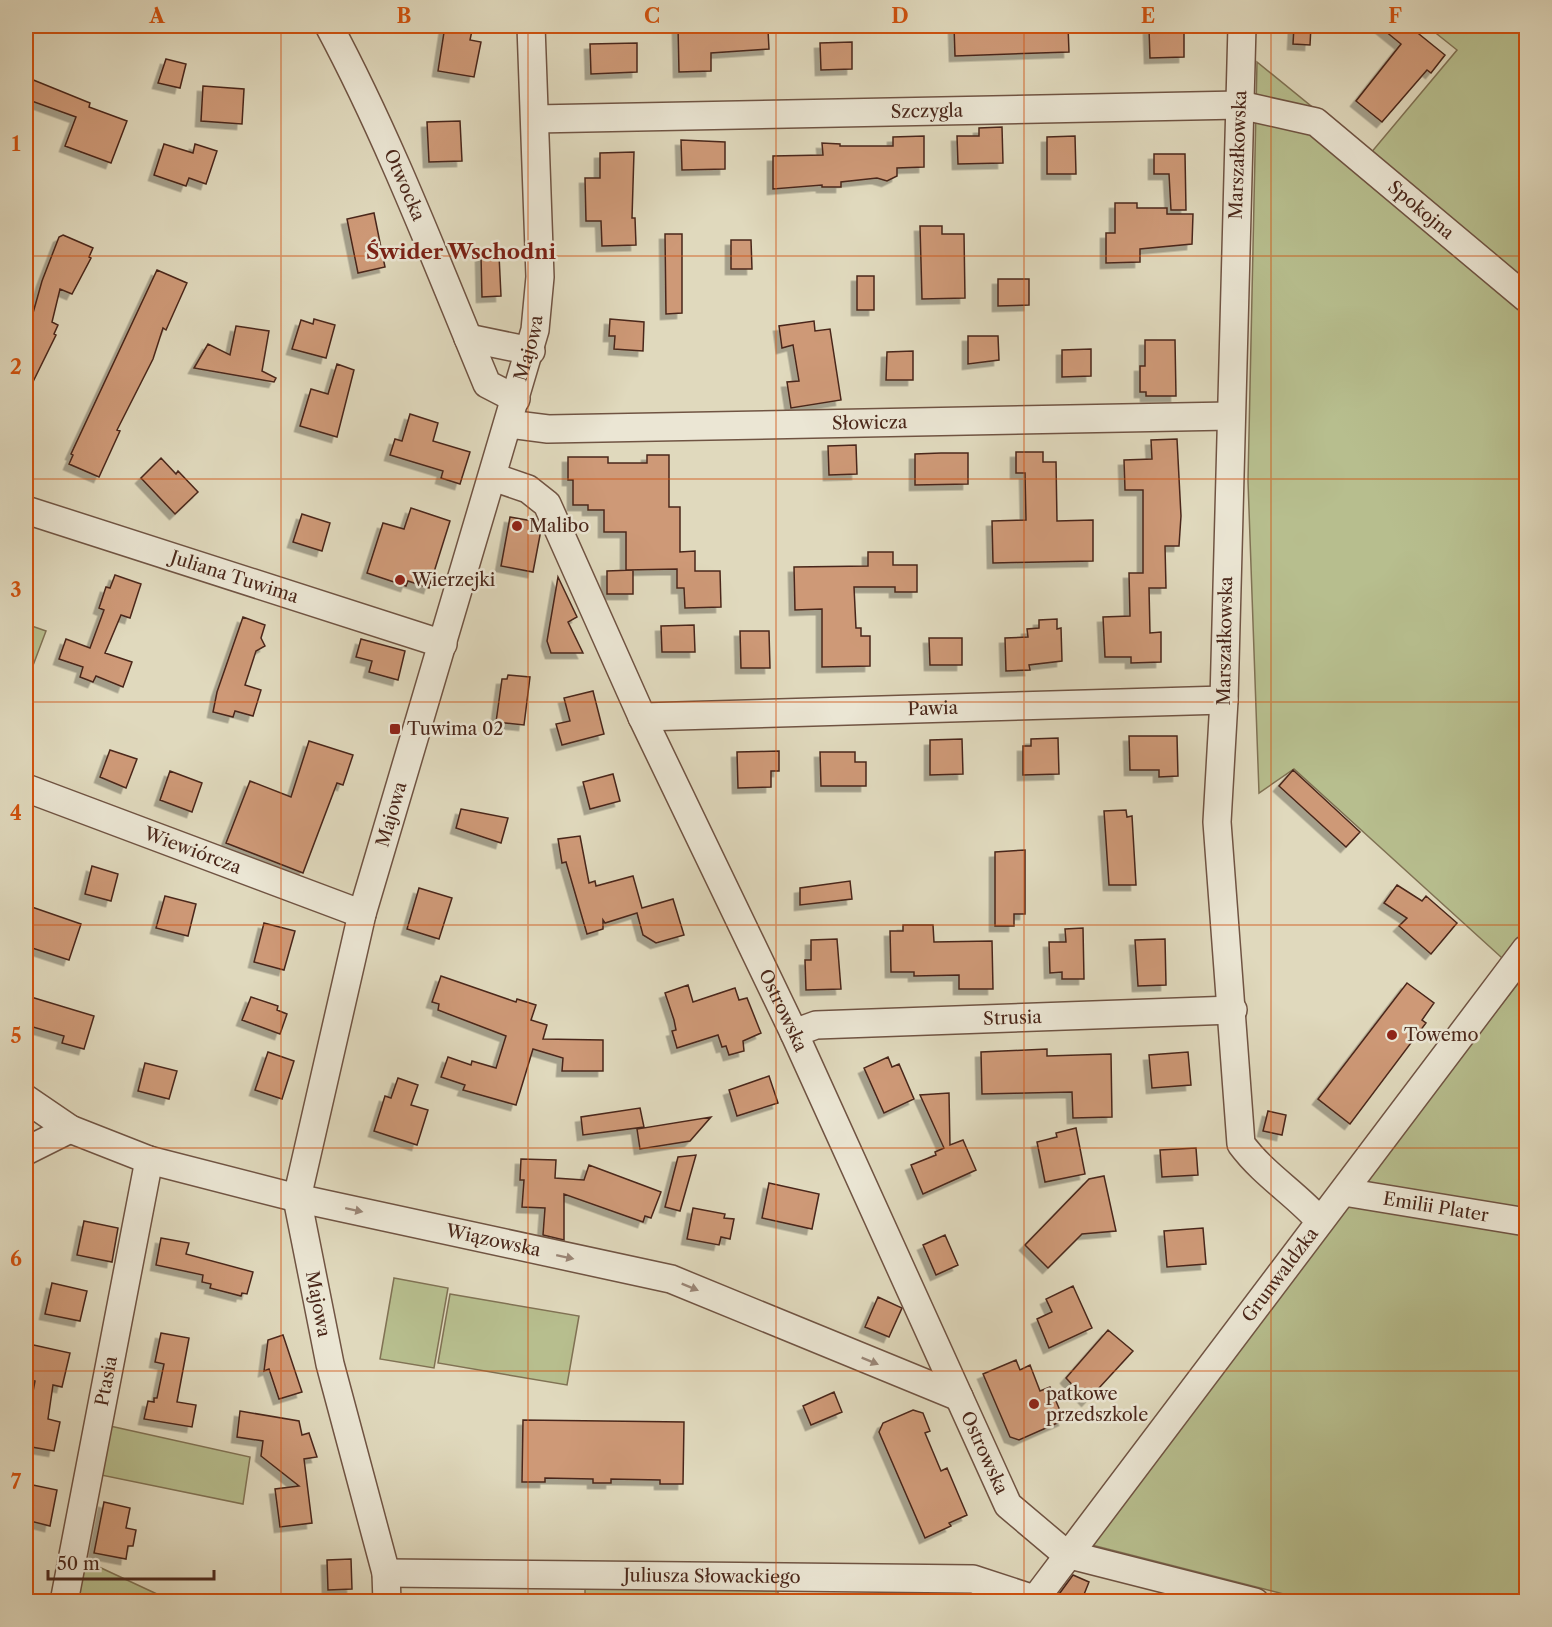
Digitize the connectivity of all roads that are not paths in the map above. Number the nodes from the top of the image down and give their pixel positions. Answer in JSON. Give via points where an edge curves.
{"nodes":[{"id":1,"x":329,"y":26,"type":"edge"},
{"id":2,"x":531,"y":26,"type":"edge"},
{"id":3,"x":1242,"y":26,"type":"edge"},
{"id":4,"x":1240,"y":105,"type":"junction"},
{"id":5,"x":535,"y":119,"type":"junction"},
{"id":6,"x":1316,"y":122,"type":"joint"},
{"id":7,"x":1527,"y":298,"type":"edge"},
{"id":8,"x":468,"y":338,"type":"junction"},
{"id":9,"x":531,"y":351,"type":"junction"},
{"id":10,"x":512,"y":411,"type":"junction"},
{"id":11,"x":1230,"y":416,"type":"junction"},
{"id":12,"x":494,"y":477,"type":"junction"},
{"id":13,"x":26,"y":510,"type":"edge"},
{"id":14,"x":443,"y":644,"type":"junction"},
{"id":15,"x":1224,"y":700,"type":"junction"},
{"id":16,"x":642,"y":717,"type":"junction"},
{"id":17,"x":26,"y":788,"type":"edge"},
{"id":18,"x":362,"y":914,"type":"junction"},
{"id":19,"x":1527,"y":949,"type":"edge"},
{"id":20,"x":1233,"y":1010,"type":"junction"},
{"id":21,"x":794,"y":1033,"type":"junction"},
{"id":22,"x":26,"y":1099,"type":"edge"},
{"id":23,"x":70,"y":1129,"type":"junction"},
{"id":24,"x":26,"y":1151,"type":"edge"},
{"id":25,"x":149,"y":1160,"type":"junction"},
{"id":26,"x":1344,"y":1192,"type":"junction"},
{"id":27,"x":297,"y":1198,"type":"junction"},
{"id":28,"x":1320,"y":1221,"type":"junction"},
{"id":29,"x":1527,"y":1222,"type":"edge"},
{"id":30,"x":959,"y":1397,"type":"junction"},
{"id":31,"x":1066,"y":1554,"type":"junction"},
{"id":32,"x":386,"y":1573,"type":"junction"},
{"id":33,"x":1034,"y":1601,"type":"edge"},
{"id":34,"x":64,"y":1602,"type":"edge"},
{"id":35,"x":387,"y":1602,"type":"edge"},
{"id":36,"x":1255,"y":1602,"type":"edge"}],
"edges":[{"from":1,"to":8,"type":"street","name":"Otwocka","via":[[354,73]]},
{"from":2,"to":5,"type":"street","name":"Majowa"},
{"from":3,"to":4,"type":"street","name":"Marszałkowska"},
{"from":4,"to":5,"type":"street","name":"Szczygla"},
{"from":4,"to":6,"type":"street","name":"Szczygla"},
{"from":4,"to":11,"type":"street","name":"Marszałkowska"},
{"from":5,"to":9,"type":"street","name":"Majowa","via":[[540,277]]},
{"from":6,"to":7,"type":"street","name":"Spokojna"},
{"from":8,"to":9,"type":"street"},
{"from":8,"to":10,"type":"street","name":"Otwocka","via":[[487,384]]},
{"from":9,"to":10,"type":"street","name":"Majowa"},
{"from":10,"to":11,"type":"street","name":"Słowicza","via":[[548,429]]},
{"from":10,"to":12,"type":"street","name":"Majowa"},
{"from":11,"to":15,"type":"street","name":"Marszałkowska"},
{"from":12,"to":14,"type":"street","name":"Majowa"},
{"from":12,"to":16,"type":"street","name":"Ostrowska","via":[[528,489],[547,504]]},
{"from":13,"to":14,"type":"street","name":"Juliana Tuwima"},
{"from":14,"to":18,"type":"street","name":"Majowa"},
{"from":15,"to":16,"type":"street","name":"Pawia"},
{"from":15,"to":20,"type":"street","name":"Marszałkowska","via":[[1217,822]]},
{"from":16,"to":21,"type":"street","name":"Ostrowska"},
{"from":17,"to":18,"type":"street","name":"Wiewiórcza"},
{"from":18,"to":27,"type":"street","name":"Majowa"},
{"from":19,"to":26,"type":"street","name":"Grunwaldzka"},
{"from":20,"to":21,"type":"street","name":"Strusia","via":[[816,1025]]},
{"from":20,"to":28,"type":"street","name":"Marszałkowska","via":[[1241,1144],[1254,1162],[1299,1198]]},
{"from":21,"to":30,"type":"street","name":"Ostrowska"},
{"from":22,"to":23,"type":"street","name":"Wiązowska"},
{"from":23,"to":24,"type":"street"},
{"from":23,"to":25,"type":"street","name":"Wiązowska"},
{"from":25,"to":27,"type":"street","name":"Wiązowska"},
{"from":25,"to":34,"type":"street","name":"Ptasia"},
{"from":26,"to":28,"type":"street","name":"Grunwaldzka"},
{"from":26,"to":29,"type":"street","name":"Emilii Plater"},
{"from":27,"to":30,"type":"street","name":"Wiązowska","one_way":true,"via":[[671,1280]]},
{"from":27,"to":32,"type":"street","name":"Majowa","via":[[330,1364]]},
{"from":28,"to":31,"type":"street","name":"Grunwaldzka"},
{"from":30,"to":31,"type":"street","name":"Ostrowska","via":[[1008,1505]]},
{"from":31,"to":33,"type":"street","name":"Grunwaldzka"},
{"from":31,"to":36,"type":"street"},
{"from":32,"to":33,"type":"street","name":"Juliusza Słowackiego","via":[[973,1579]]},
{"from":32,"to":35,"type":"street","name":"Majowa"}]}
